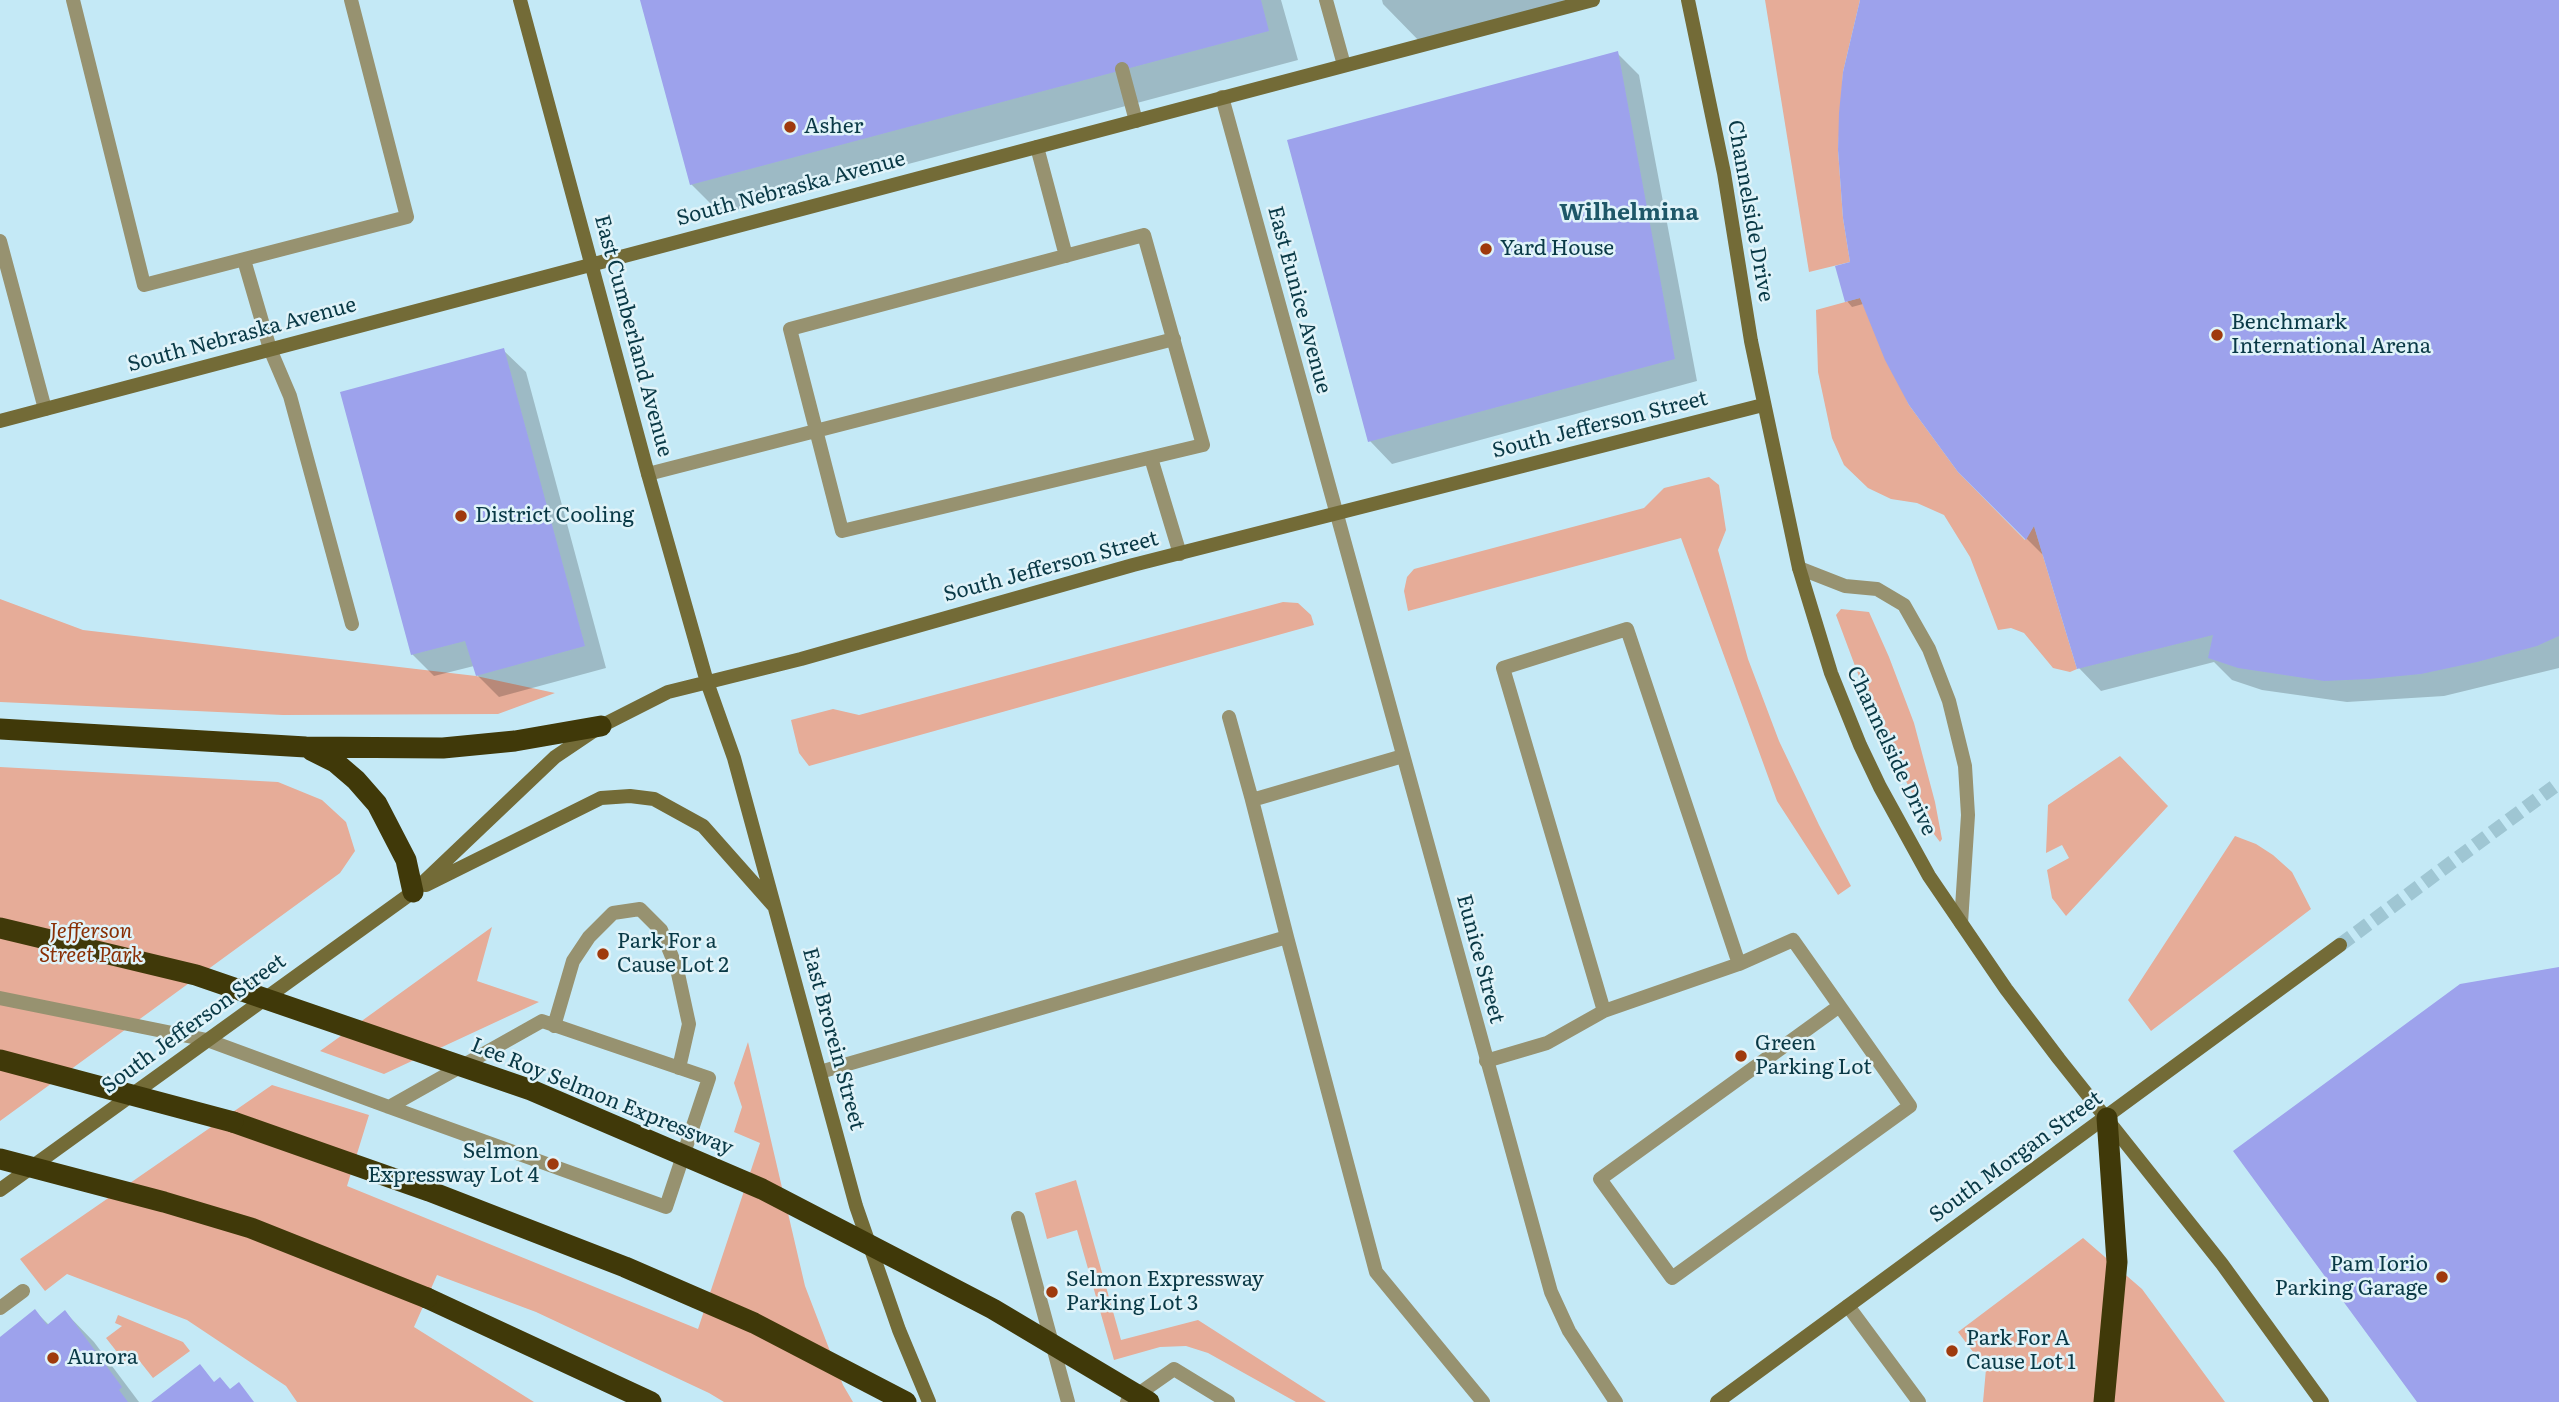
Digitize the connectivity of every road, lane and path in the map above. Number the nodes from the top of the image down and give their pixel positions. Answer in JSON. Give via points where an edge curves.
{"nodes":[{"id":1,"x":73,"y":0,"type":"edge"},
{"id":2,"x":351,"y":0,"type":"edge"},
{"id":3,"x":520,"y":0,"type":"edge"},
{"id":4,"x":1326,"y":0,"type":"edge"},
{"id":5,"x":1592,"y":0,"type":"edge"},
{"id":6,"x":1688,"y":0,"type":"edge"},
{"id":7,"x":1343,"y":65,"type":"junction"},
{"id":8,"x":1122,"y":69,"type":"dead end"},
{"id":9,"x":1222,"y":97,"type":"junction"},
{"id":10,"x":1136,"y":121,"type":"junction"},
{"id":11,"x":1037,"y":147,"type":"junction"},
{"id":12,"x":0,"y":241,"type":"edge"},
{"id":13,"x":1066,"y":256,"type":"junction"},
{"id":14,"x":244,"y":260,"type":"junction"},
{"id":15,"x":592,"y":264,"type":"junction"},
{"id":16,"x":1174,"y":339,"type":"junction"},
{"id":17,"x":270,"y":349,"type":"junction"},
{"id":18,"x":1763,"y":405,"type":"junction"},
{"id":19,"x":45,"y":409,"type":"junction"},
{"id":20,"x":0,"y":421,"type":"edge"},
{"id":21,"x":815,"y":430,"type":"junction"},
{"id":22,"x":1151,"y":458,"type":"junction"},
{"id":23,"x":648,"y":474,"type":"junction"},
{"id":24,"x":1337,"y":514,"type":"junction"},
{"id":25,"x":1180,"y":554,"type":"junction"},
{"id":26,"x":1798,"y":568,"type":"junction"},
{"id":27,"x":352,"y":624,"type":"dead end"},
{"id":28,"x":707,"y":682,"type":"junction"},
{"id":29,"x":1229,"y":717,"type":"dead end"},
{"id":30,"x":601,"y":726,"type":"junction"},
{"id":31,"x":0,"y":729,"type":"edge"},
{"id":32,"x":306,"y":747,"type":"junction"},
{"id":33,"x":1403,"y":756,"type":"junction"},
{"id":34,"x":1252,"y":800,"type":"junction"},
{"id":35,"x":412,"y":892,"type":"junction"},
{"id":36,"x":776,"y":909,"type":"junction"},
{"id":37,"x":1961,"y":923,"type":"junction"},
{"id":38,"x":0,"y":928,"type":"edge"},
{"id":39,"x":1287,"y":937,"type":"junction"},
{"id":40,"x":2340,"y":945,"type":"tunnel mouth"},
{"id":41,"x":1739,"y":964,"type":"junction"},
{"id":42,"x":0,"y":998,"type":"edge"},
{"id":43,"x":1838,"y":1007,"type":"junction"},
{"id":44,"x":1604,"y":1011,"type":"junction"},
{"id":45,"x":554,"y":1026,"type":"junction"},
{"id":46,"x":207,"y":1040,"type":"junction"},
{"id":47,"x":0,"y":1060,"type":"edge"},
{"id":48,"x":1486,"y":1062,"type":"junction"},
{"id":49,"x":679,"y":1068,"type":"junction"},
{"id":50,"x":820,"y":1072,"type":"junction"},
{"id":51,"x":389,"y":1107,"type":"junction"},
{"id":52,"x":2107,"y":1118,"type":"junction"},
{"id":53,"x":0,"y":1159,"type":"edge"},
{"id":54,"x":0,"y":1190,"type":"edge"},
{"id":55,"x":1018,"y":1218,"type":"dead end"},
{"id":56,"x":23,"y":1291,"type":"dead end"},
{"id":57,"x":1848,"y":1306,"type":"junction"},
{"id":58,"x":0,"y":1308,"type":"edge"},
{"id":59,"x":651,"y":1402,"type":"edge"},
{"id":60,"x":906,"y":1402,"type":"edge"},
{"id":61,"x":929,"y":1402,"type":"edge"},
{"id":62,"x":1068,"y":1402,"type":"edge"},
{"id":63,"x":1127,"y":1402,"type":"edge"},
{"id":64,"x":1149,"y":1402,"type":"edge"},
{"id":65,"x":1228,"y":1402,"type":"edge"},
{"id":66,"x":1483,"y":1402,"type":"edge"},
{"id":67,"x":1616,"y":1402,"type":"edge"},
{"id":68,"x":1717,"y":1402,"type":"edge"},
{"id":69,"x":1919,"y":1402,"type":"edge"},
{"id":70,"x":2104,"y":1402,"type":"edge"},
{"id":71,"x":2322,"y":1402,"type":"edge"}],
"edges":[{"from":1,"to":14,"type":"street","via":[[144,285]]},
{"from":2,"to":14,"type":"street","via":[[407,217]]},
{"from":3,"to":15,"type":"main road","name":"East Cumberland Avenue"},
{"from":4,"to":7,"type":"street"},
{"from":5,"to":7,"type":"main road","name":"South Nebraska Avenue"},
{"from":6,"to":18,"type":"main road","name":"Channelside Drive","via":[[1724,173]]},
{"from":7,"to":9,"type":"main road","name":"South Nebraska Avenue"},
{"from":8,"to":10,"type":"street"},
{"from":9,"to":10,"type":"main road","name":"South Nebraska Avenue"},
{"from":9,"to":24,"type":"street","name":"East Eunice Avenue"},
{"from":10,"to":11,"type":"main road","name":"South Nebraska Avenue"},
{"from":11,"to":13,"type":"street"},
{"from":11,"to":15,"type":"main road","name":"South Nebraska Avenue"},
{"from":12,"to":19,"type":"street"},
{"from":13,"to":16,"type":"street","via":[[1144,235]]},
{"from":13,"to":21,"type":"street","via":[[790,329]]},
{"from":14,"to":17,"type":"street"},
{"from":15,"to":17,"type":"main road","name":"South Nebraska Avenue"},
{"from":15,"to":23,"type":"main road","name":"East Cumberland Avenue"},
{"from":16,"to":21,"type":"street"},
{"from":16,"to":22,"type":"street","via":[[1203,445]]},
{"from":17,"to":19,"type":"main road","name":"South Nebraska Avenue"},
{"from":17,"to":27,"type":"street","via":[[290,396]]},
{"from":18,"to":24,"type":"main road","name":"South Jefferson Street"},
{"from":18,"to":26,"type":"main road","name":"Channelside Drive"},
{"from":19,"to":20,"type":"main road","name":"South Nebraska Avenue"},
{"from":21,"to":22,"type":"street","via":[[842,531]]},
{"from":21,"to":23,"type":"street"},
{"from":22,"to":25,"type":"street"},
{"from":23,"to":28,"type":"main road","name":"East Cumberland Avenue"},
{"from":24,"to":25,"type":"main road","name":"South Jefferson Street"},
{"from":24,"to":33,"type":"street","name":"Eunice Street"},
{"from":25,"to":28,"type":"main road","name":"South Jefferson Street"},
{"from":26,"to":37,"type":"main road","name":"Channelside Drive","via":[[1830,673],[1860,745],[1907,837]]},
{"from":26,"to":37,"type":"street","via":[[1845,586],[1877,589],[1904,605],[1929,649],[1949,701],[1965,766],[1968,815]]},
{"from":28,"to":30,"type":"main road","name":"South Jefferson Street","via":[[668,692]]},
{"from":28,"to":36,"type":"main road","name":"East Brorein Street","via":[[734,758]]},
{"from":29,"to":34,"type":"street"},
{"from":30,"to":32,"type":"highway","via":[[480,746]]},
{"from":30,"to":35,"type":"main road","name":"South Jefferson Street","via":[[555,757]]},
{"from":31,"to":32,"type":"highway"},
{"from":32,"to":35,"type":"highway","via":[[335,762],[377,804],[406,860]]},
{"from":33,"to":34,"type":"street"},
{"from":33,"to":48,"type":"street","name":"Eunice Street"},
{"from":34,"to":39,"type":"street"},
{"from":35,"to":36,"type":"main road","name":"South Jefferson Street","via":[[601,798],[630,796],[654,799],[703,826]]},
{"from":35,"to":46,"type":"main road","name":"South Jefferson Street"},
{"from":36,"to":50,"type":"main road","name":"East Brorein Street"},
{"from":37,"to":52,"type":"main road","name":"Channelside Drive","via":[[2006,989]]},
{"from":38,"to":64,"type":"highway","name":"Lee Roy Selmon Expressway","bridge":true,"via":[[196,975],[531,1090],[774,1196],[993,1309]]},
{"from":39,"to":50,"type":"street"},
{"from":39,"to":66,"type":"street","via":[[1376,1272]]},
{"from":40,"to":52,"type":"main road","name":"South Morgan Street"},
{"from":41,"to":43,"type":"street","via":[[1793,940]]},
{"from":41,"to":44,"type":"street"},
{"from":41,"to":44,"type":"street","via":[[1627,629],[1503,668]]},
{"from":42,"to":46,"type":"street"},
{"from":43,"to":43,"type":"street","via":[[1910,1106],[1672,1278],[1600,1179]]},
{"from":44,"to":48,"type":"street","via":[[1547,1043]]},
{"from":45,"to":49,"type":"street"},
{"from":45,"to":49,"type":"street","via":[[573,961],[589,937],[613,913],[640,909],[662,930],[677,970],[689,1024]]},
{"from":45,"to":51,"type":"street","via":[[542,1021]]},
{"from":46,"to":51,"type":"street"},
{"from":46,"to":54,"type":"main road","name":"South Jefferson Street"},
{"from":47,"to":60,"type":"highway","bridge":true,"via":[[233,1122],[526,1227],[754,1323]]},
{"from":48,"to":67,"type":"street","name":"Eunice Street","via":[[1551,1293],[1569,1331]]},
{"from":49,"to":51,"type":"street","via":[[709,1078],[666,1207]]},
{"from":50,"to":61,"type":"main road","name":"East Brorein Street","via":[[856,1206]]},
{"from":52,"to":57,"type":"main road","name":"South Morgan Street"},
{"from":52,"to":70,"type":"highway","via":[[2118,1262]]},
{"from":52,"to":71,"type":"main road","name":"Channelside Drive","via":[[2222,1264]]},
{"from":53,"to":59,"type":"highway","bridge":true,"via":[[251,1228],[427,1298]]},
{"from":55,"to":62,"type":"street"},
{"from":56,"to":58,"type":"street"},
{"from":57,"to":68,"type":"main road","name":"South Morgan Street"},
{"from":57,"to":69,"type":"street"},
{"from":63,"to":65,"type":"street","via":[[1174,1369]]}]}
